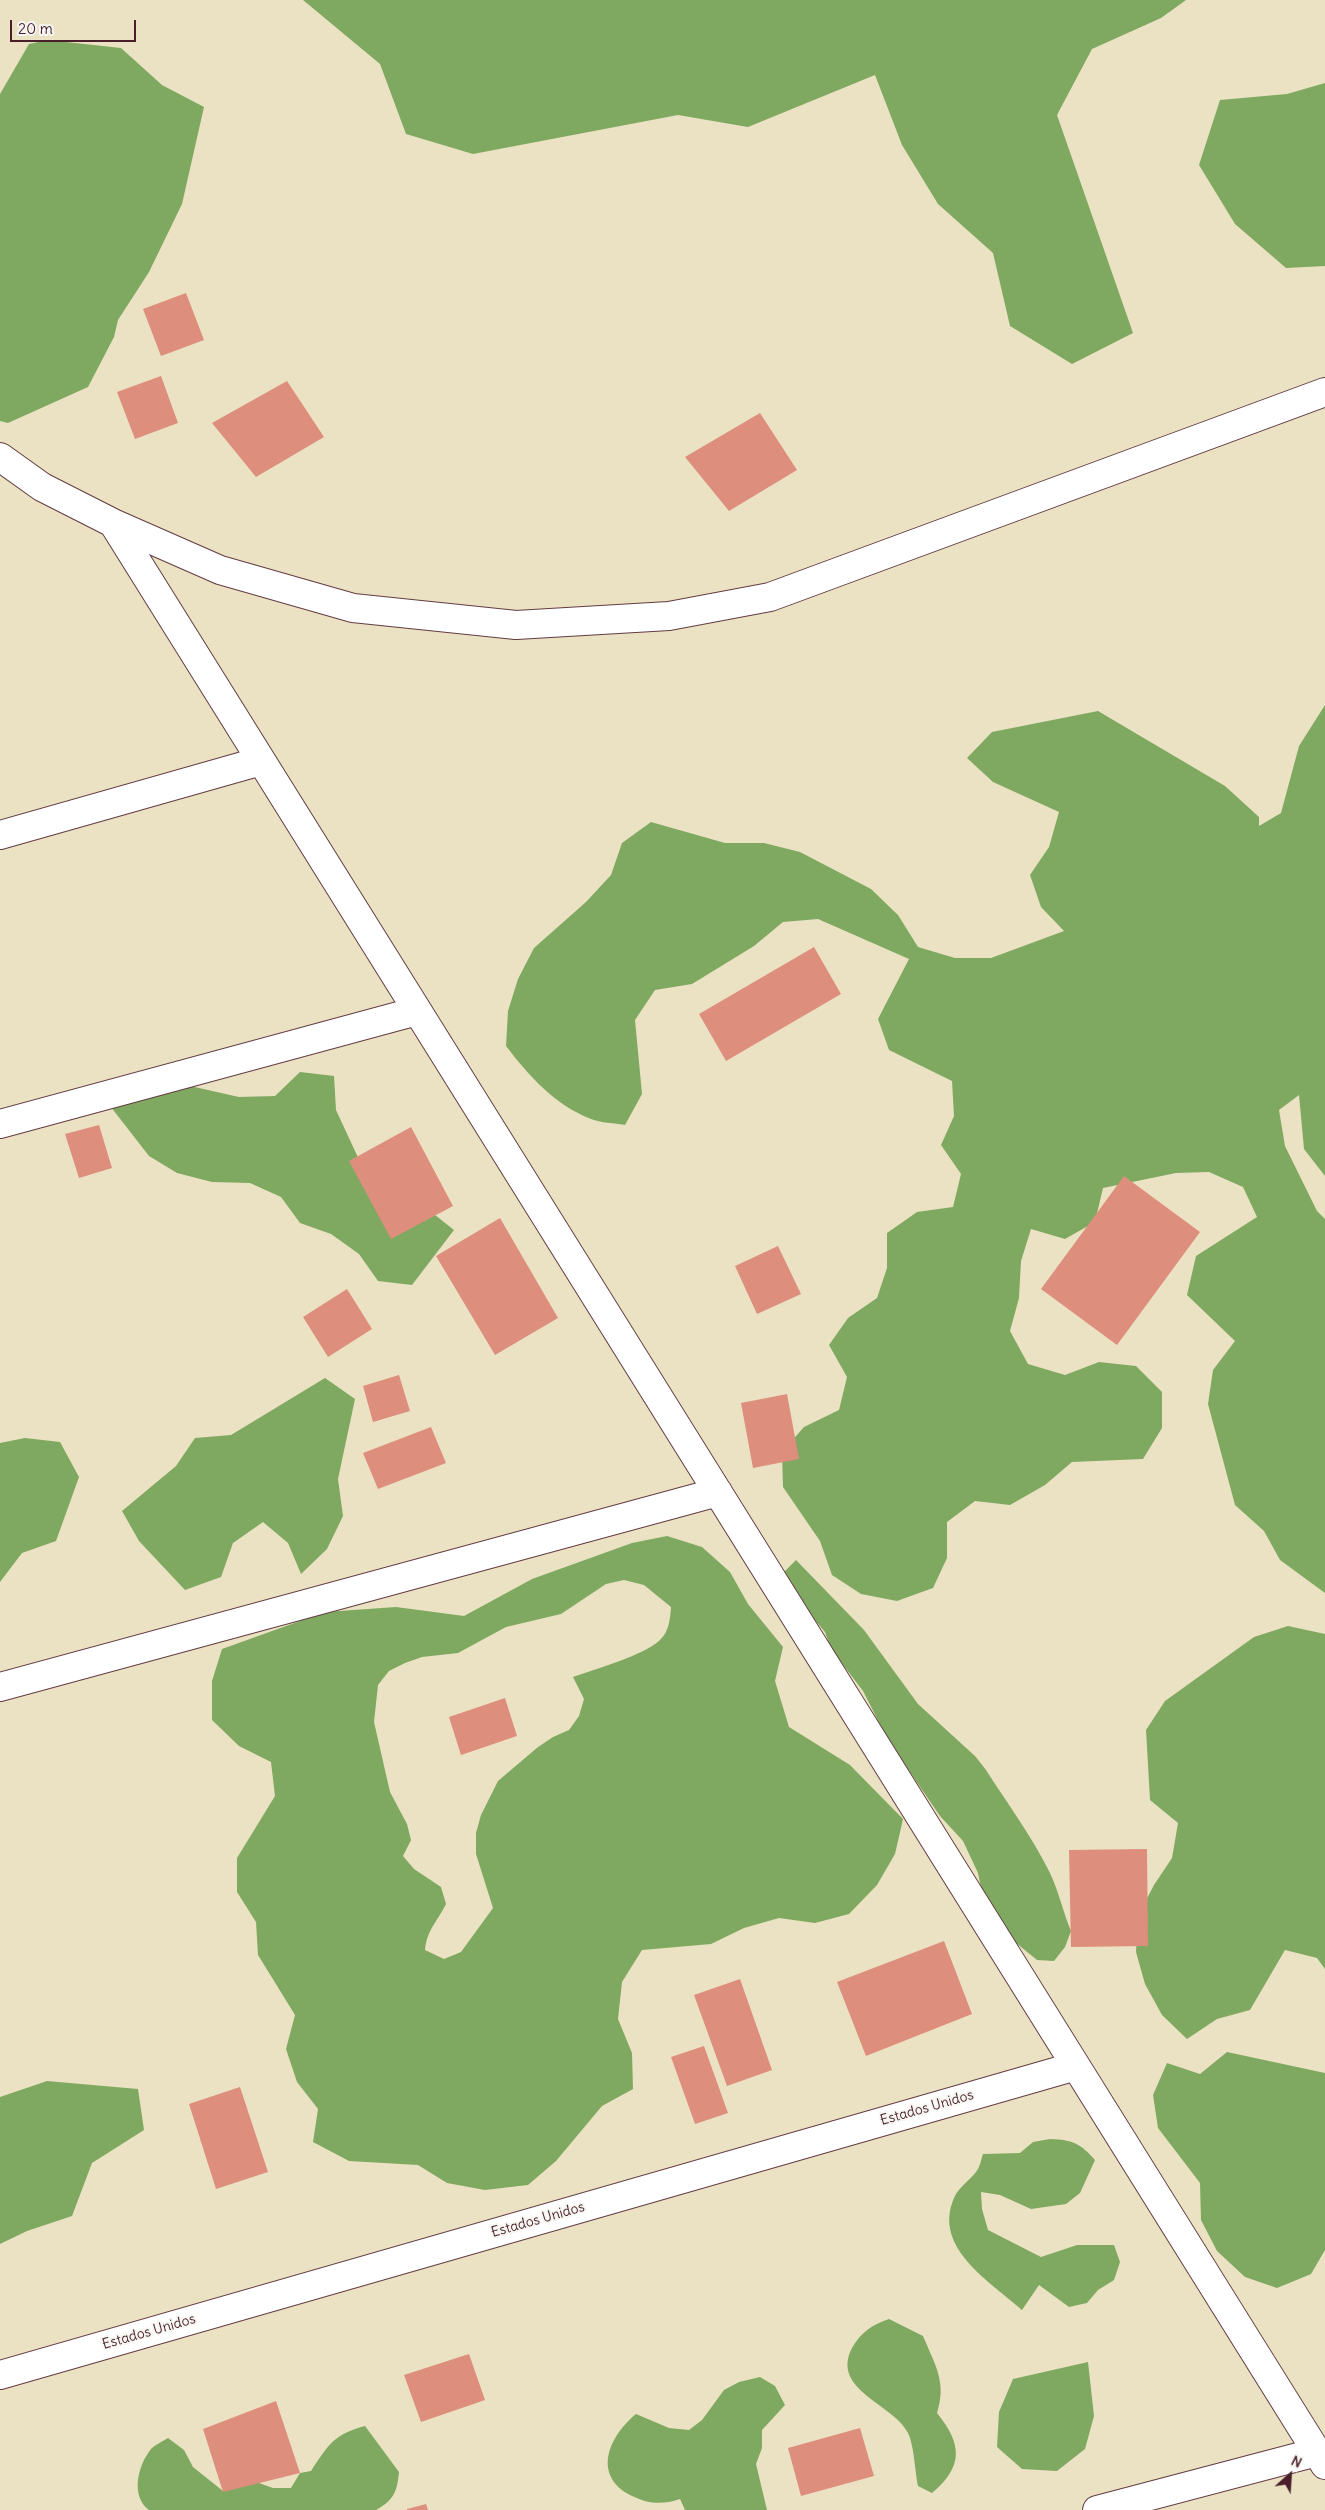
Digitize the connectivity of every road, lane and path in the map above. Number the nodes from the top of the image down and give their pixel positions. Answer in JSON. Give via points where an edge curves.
{"nodes":[{"id":1,"x":1325,"y":392,"type":"edge"},
{"id":2,"x":0,"y":457,"type":"edge"},
{"id":3,"x":113,"y":524,"type":"junction"},
{"id":4,"x":261,"y":761,"type":"junction"},
{"id":5,"x":0,"y":835,"type":"edge"},
{"id":6,"x":417,"y":1011,"type":"junction"},
{"id":7,"x":0,"y":1124,"type":"edge"},
{"id":8,"x":718,"y":1492,"type":"junction"},
{"id":9,"x":0,"y":1687,"type":"edge"},
{"id":10,"x":1076,"y":2066,"type":"junction"},
{"id":11,"x":0,"y":2375,"type":"edge"},
{"id":12,"x":1321,"y":2459,"type":"edge"},
{"id":13,"x":1097,"y":2510,"type":"edge"}],
"edges":[{"from":1,"to":3,"type":"street","via":[[770,597],[669,616],[516,624],[353,608],[220,570]]},
{"from":2,"to":3,"type":"street","via":[[42,487]]},
{"from":3,"to":4,"type":"street"},
{"from":4,"to":5,"type":"street"},
{"from":4,"to":6,"type":"street"},
{"from":6,"to":7,"type":"street"},
{"from":6,"to":8,"type":"street"},
{"from":8,"to":9,"type":"street"},
{"from":8,"to":10,"type":"street"},
{"from":10,"to":11,"type":"street","name":"Estados Unidos"},
{"from":10,"to":12,"type":"street"},
{"from":12,"to":13,"type":"street"}]}
